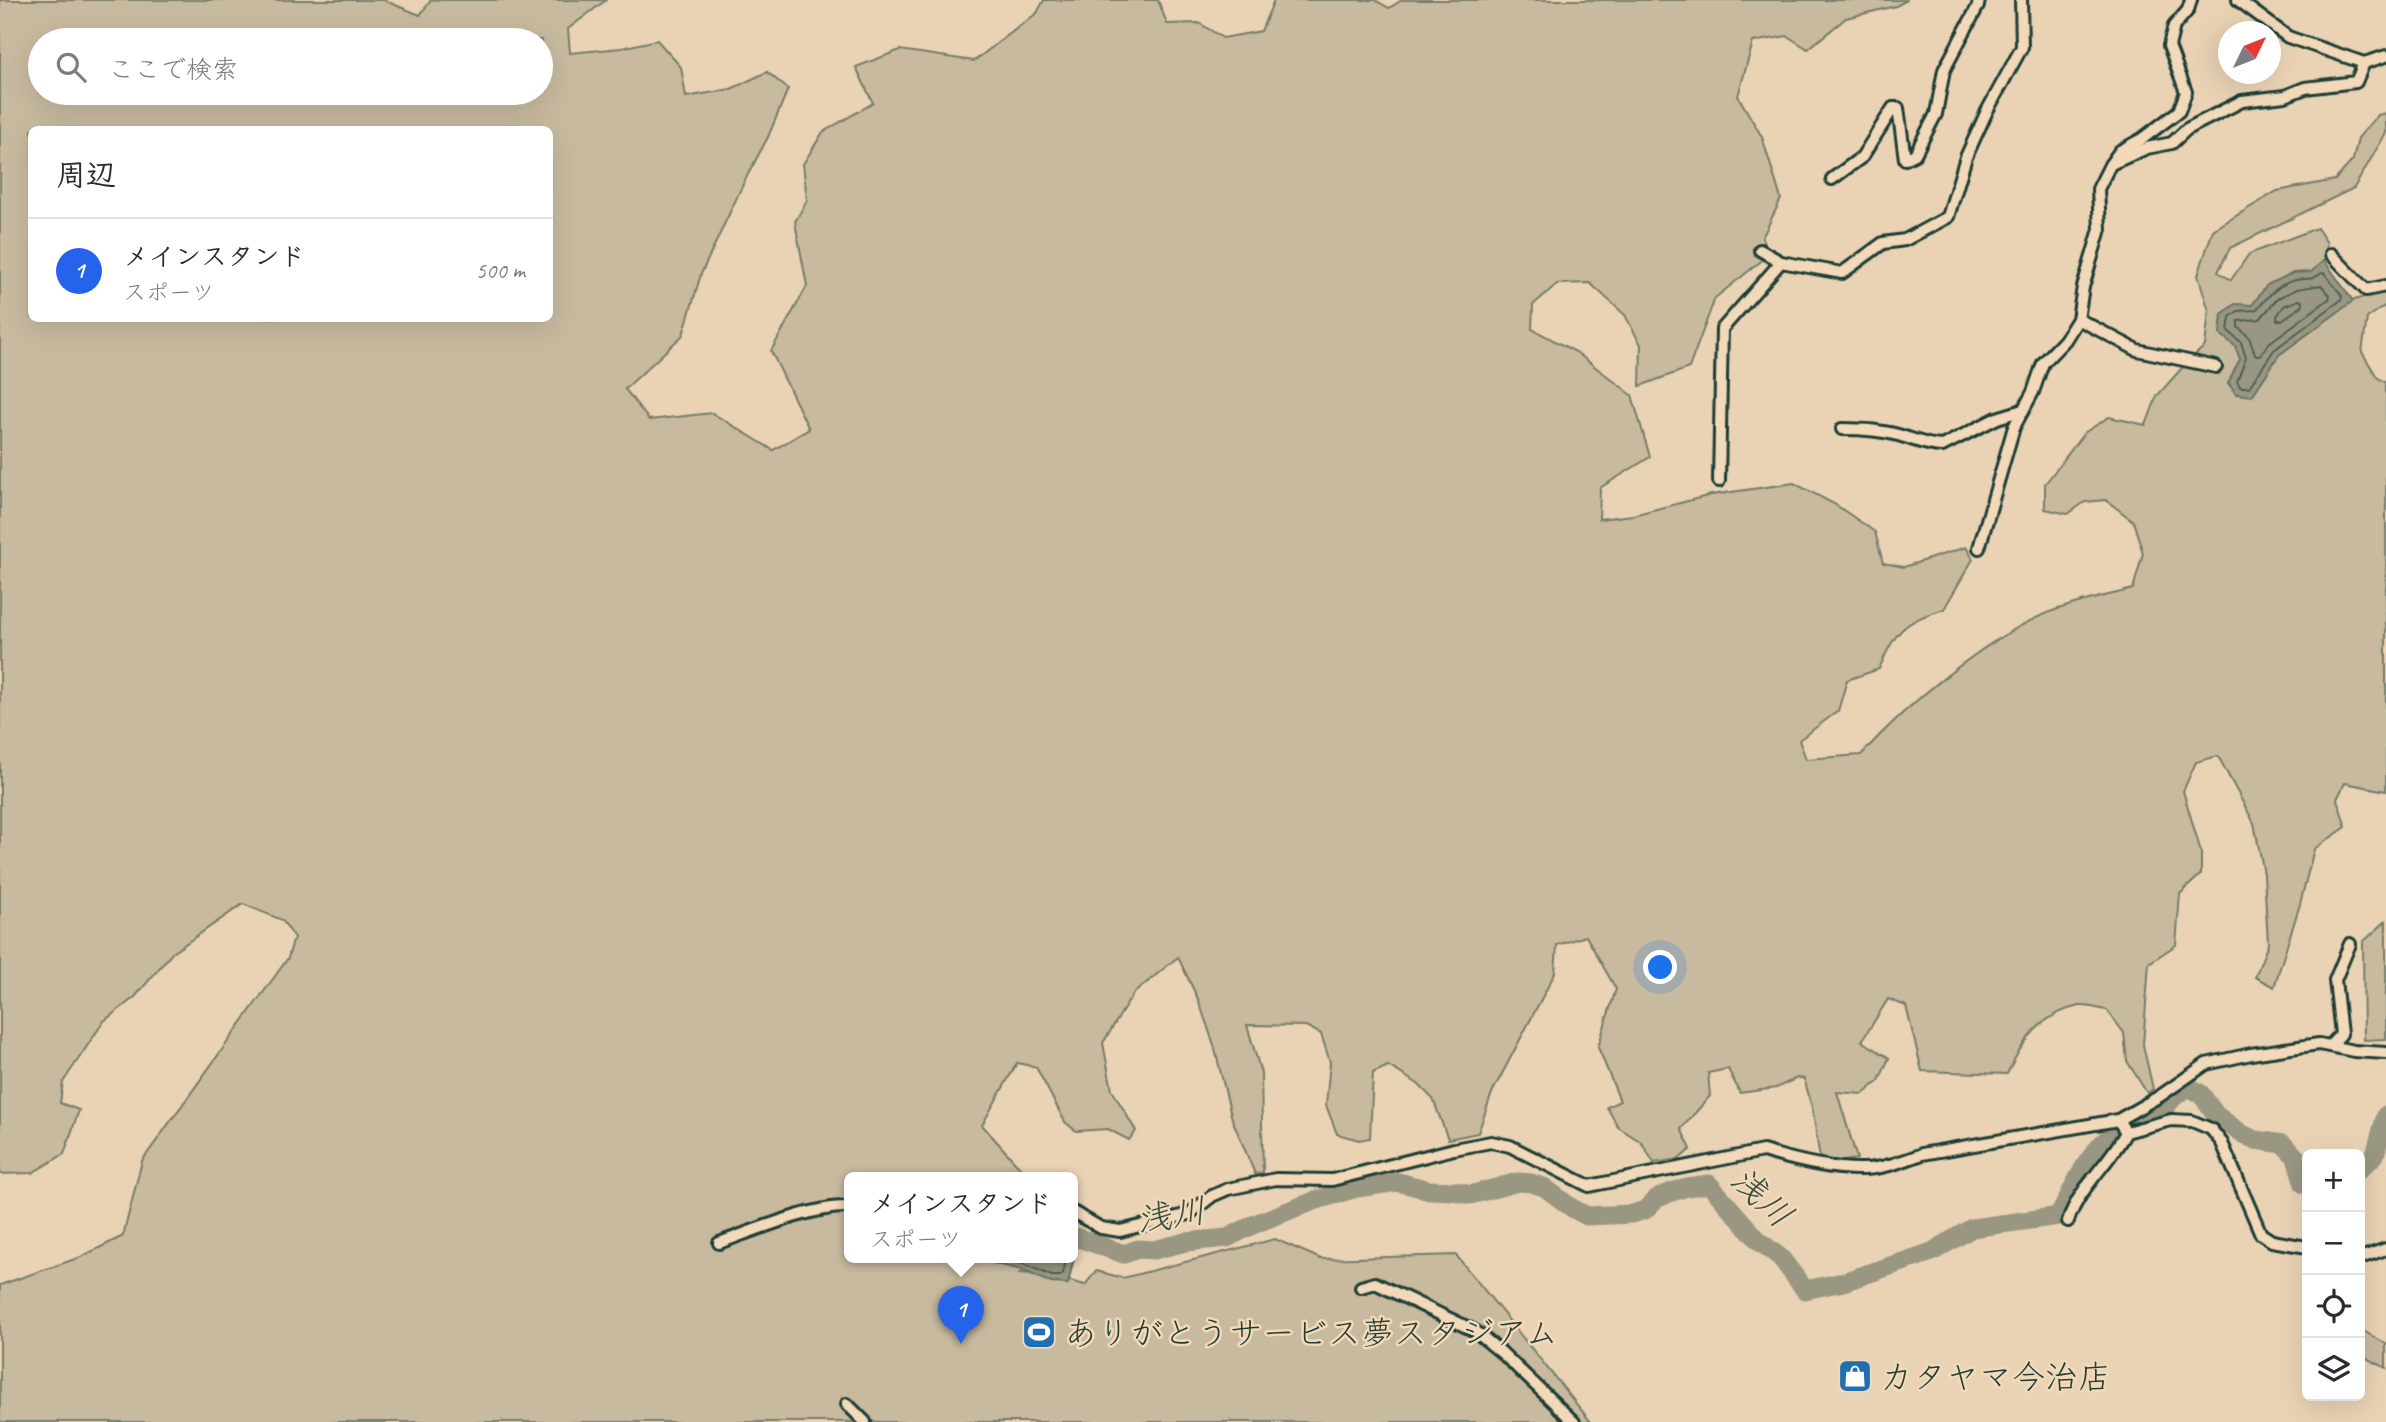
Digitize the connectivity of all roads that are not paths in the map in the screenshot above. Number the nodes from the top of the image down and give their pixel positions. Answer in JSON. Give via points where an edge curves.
{"nodes":[{"id":1,"x":1979,"y":0,"type":"edge"},
{"id":2,"x":2021,"y":0,"type":"edge"},
{"id":3,"x":2191,"y":0,"type":"edge"},
{"id":4,"x":2238,"y":0,"type":"edge"},
{"id":5,"x":2386,"y":56,"type":"edge"},
{"id":6,"x":2364,"y":63,"type":"junction"},
{"id":7,"x":2110,"y":165,"type":"junction"},
{"id":8,"x":1832,"y":179,"type":"dead end"},
{"id":9,"x":1760,"y":250,"type":"dead end"},
{"id":10,"x":2331,"y":254,"type":"dead end"},
{"id":11,"x":1781,"y":262,"type":"junction"},
{"id":12,"x":2386,"y":286,"type":"edge"},
{"id":13,"x":2078,"y":318,"type":"junction"},
{"id":14,"x":2216,"y":367,"type":"dead end"},
{"id":15,"x":2023,"y":410,"type":"junction"},
{"id":16,"x":1842,"y":429,"type":"dead end"},
{"id":17,"x":1719,"y":481,"type":"dead end"},
{"id":18,"x":1979,"y":548,"type":"dead end"},
{"id":19,"x":2350,"y":944,"type":"dead end"},
{"id":20,"x":2330,"y":1046,"type":"junction"},
{"id":21,"x":2386,"y":1053,"type":"edge"},
{"id":22,"x":2118,"y":1120,"type":"junction"},
{"id":23,"x":2126,"y":1132,"type":"junction"},
{"id":24,"x":844,"y":1207,"type":"edge"},
{"id":25,"x":1078,"y":1215,"type":"edge"},
{"id":26,"x":2067,"y":1221,"type":"dead end"},
{"id":27,"x":719,"y":1243,"type":"dead end"},
{"id":28,"x":2302,"y":1246,"type":"edge"},
{"id":29,"x":2386,"y":1249,"type":"edge"},
{"id":30,"x":2365,"y":1256,"type":"edge"},
{"id":31,"x":1361,"y":1287,"type":"dead end"},
{"id":32,"x":847,"y":1404,"type":"dead end"},
{"id":33,"x":865,"y":1422,"type":"edge"},
{"id":34,"x":1574,"y":1422,"type":"edge"}],
"edges":[{"from":1,"to":8,"type":"street","via":[[1944,70],[1936,114],[1915,155],[1905,159],[1898,107],[1894,108],[1862,157]]},
{"from":2,"to":11,"type":"street","via":[[2022,47],[1966,157],[1948,217],[1905,240],[1883,243],[1842,273]]},
{"from":3,"to":7,"type":"street","via":[[2174,26],[2169,46],[2186,92],[2179,111],[2120,151]]},
{"from":4,"to":6,"type":"street","via":[[2288,37]]},
{"from":5,"to":6,"type":"street"},
{"from":6,"to":7,"type":"street","via":[[2356,82],[2242,101],[2187,128],[2172,143],[2147,148]]},
{"from":7,"to":13,"type":"street","via":[[2098,189],[2100,229],[2082,287]]},
{"from":9,"to":11,"type":"street"},
{"from":10,"to":12,"type":"street","via":[[2366,290]]},
{"from":11,"to":17,"type":"street","via":[[1723,329]]},
{"from":13,"to":14,"type":"street","via":[[2137,350]]},
{"from":13,"to":15,"type":"street","via":[[2043,363]]},
{"from":15,"to":16,"type":"street","via":[[1942,446],[1882,432]]},
{"from":15,"to":18,"type":"street"},
{"from":19,"to":20,"type":"street","via":[[2335,980],[2341,1034]]},
{"from":20,"to":21,"type":"street"},
{"from":20,"to":22,"type":"street","via":[[2206,1063]]},
{"from":22,"to":23,"type":"street"},
{"from":22,"to":25,"type":"street","via":[[1861,1169],[1763,1151],[1589,1186],[1510,1146],[1491,1142],[1332,1180],[1276,1179],[1228,1189],[1189,1214],[1120,1231],[1101,1228]]},
{"from":23,"to":26,"type":"street","via":[[2082,1189]]},
{"from":23,"to":28,"type":"street","via":[[2171,1120],[2192,1121],[2211,1129],[2222,1143],[2261,1234],[2272,1241]]},
{"from":24,"to":27,"type":"street"},
{"from":29,"to":30,"type":"street"},
{"from":31,"to":34,"type":"street","via":[[1375,1283],[1475,1331]]},
{"from":32,"to":33,"type":"street"}]}
